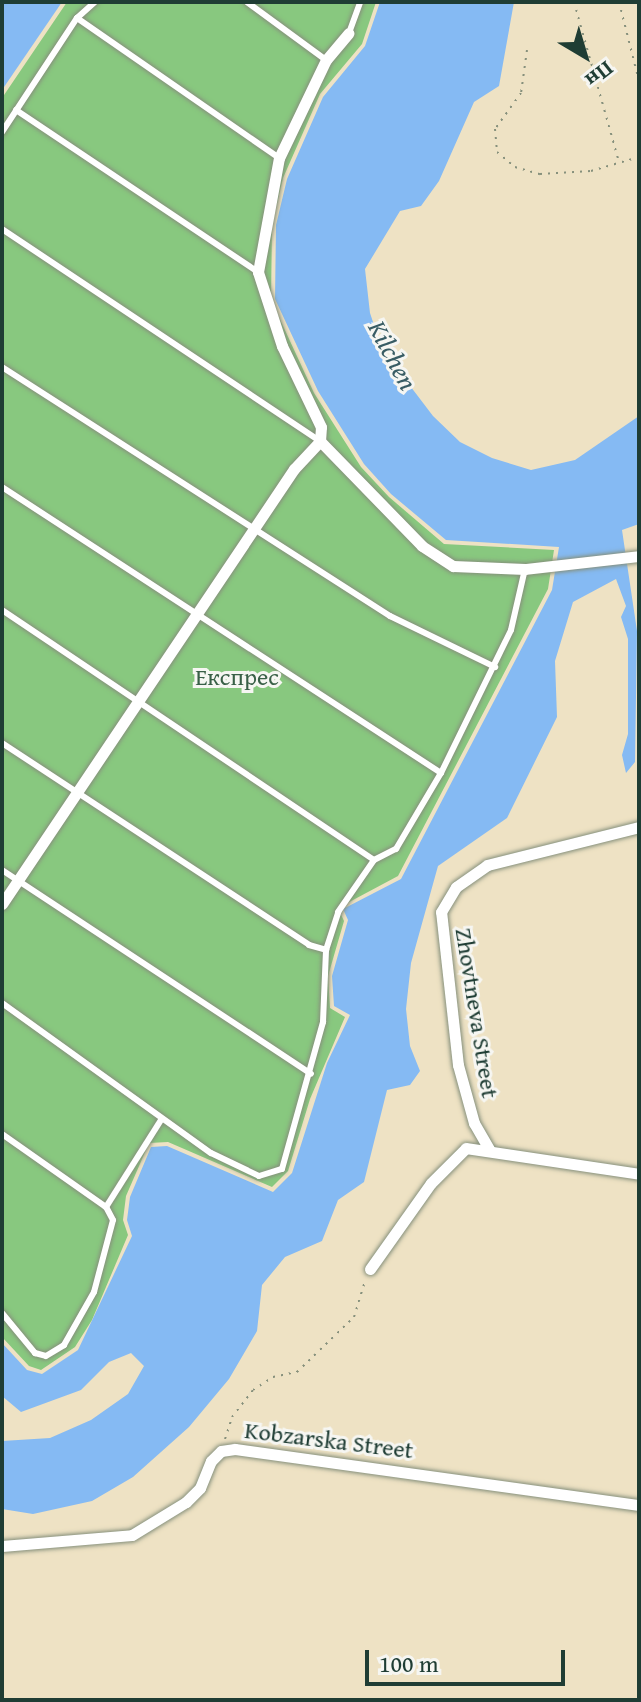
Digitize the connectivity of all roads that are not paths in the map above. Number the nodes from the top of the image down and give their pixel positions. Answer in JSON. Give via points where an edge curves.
{"nodes":[{"id":1,"x":95,"y":2,"type":"edge"},
{"id":2,"x":247,"y":2,"type":"edge"},
{"id":3,"x":360,"y":2,"type":"edge"},
{"id":4,"x":77,"y":18,"type":"junction"},
{"id":5,"x":349,"y":33,"type":"joint"},
{"id":6,"x":326,"y":60,"type":"junction"},
{"id":7,"x":16,"y":110,"type":"junction"},
{"id":8,"x":2,"y":132,"type":"edge"},
{"id":9,"x":279,"y":158,"type":"junction"},
{"id":10,"x":2,"y":229,"type":"edge"},
{"id":11,"x":258,"y":272,"type":"junction"},
{"id":12,"x":2,"y":367,"type":"edge"},
{"id":13,"x":320,"y":441,"type":"junction"},
{"id":14,"x":2,"y":487,"type":"edge"},
{"id":15,"x":256,"y":526,"type":"junction"},
{"id":16,"x":635,"y":556,"type":"edge"},
{"id":17,"x":525,"y":569,"type":"junction"},
{"id":18,"x":2,"y":610,"type":"edge"},
{"id":19,"x":197,"y":616,"type":"junction"},
{"id":20,"x":495,"y":667,"type":"junction"},
{"id":21,"x":140,"y":703,"type":"junction"},
{"id":22,"x":2,"y":743,"type":"edge"},
{"id":23,"x":441,"y":773,"type":"junction"},
{"id":24,"x":76,"y":793,"type":"junction"},
{"id":25,"x":639,"y":827,"type":"edge"},
{"id":26,"x":374,"y":860,"type":"junction"},
{"id":27,"x":2,"y":870,"type":"edge"},
{"id":28,"x":18,"y":881,"type":"junction"},
{"id":29,"x":2,"y":904,"type":"edge"},
{"id":30,"x":326,"y":950,"type":"junction"},
{"id":31,"x":2,"y":1003,"type":"edge"},
{"id":32,"x":311,"y":1074,"type":"junction"},
{"id":33,"x":161,"y":1120,"type":"junction"},
{"id":34,"x":2,"y":1134,"type":"edge"},
{"id":35,"x":489,"y":1149,"type":"junction"},
{"id":36,"x":639,"y":1174,"type":"edge"},
{"id":37,"x":106,"y":1207,"type":"junction"},
{"id":38,"x":370,"y":1269,"type":"road end"},
{"id":39,"x":2,"y":1313,"type":"edge"},
{"id":40,"x":639,"y":1505,"type":"edge"},
{"id":41,"x":2,"y":1546,"type":"edge"}],
"edges":[{"from":1,"to":4,"type":"lane"},
{"from":2,"to":6,"type":"lane"},
{"from":3,"to":5,"type":"lane"},
{"from":4,"to":7,"type":"lane"},
{"from":4,"to":9,"type":"lane"},
{"from":5,"to":6,"type":"street"},
{"from":6,"to":9,"type":"street"},
{"from":7,"to":8,"type":"lane"},
{"from":7,"to":11,"type":"lane"},
{"from":9,"to":11,"type":"street"},
{"from":10,"to":13,"type":"lane"},
{"from":11,"to":13,"type":"street","via":[[282,346],[321,427]]},
{"from":12,"to":15,"type":"lane"},
{"from":13,"to":15,"type":"street"},
{"from":13,"to":17,"type":"street","via":[[422,546],[453,566]]},
{"from":14,"to":19,"type":"lane"},
{"from":15,"to":19,"type":"street"},
{"from":15,"to":20,"type":"lane","via":[[390,616]]},
{"from":16,"to":17,"type":"street"},
{"from":17,"to":20,"type":"lane","via":[[511,630]]},
{"from":18,"to":21,"type":"lane"},
{"from":19,"to":21,"type":"street"},
{"from":19,"to":23,"type":"lane"},
{"from":20,"to":23,"type":"lane"},
{"from":21,"to":24,"type":"street"},
{"from":21,"to":26,"type":"lane"},
{"from":22,"to":24,"type":"lane"},
{"from":23,"to":26,"type":"lane","via":[[396,849]]},
{"from":24,"to":28,"type":"street"},
{"from":24,"to":30,"type":"lane","via":[[309,945]]},
{"from":25,"to":35,"type":"street","name":"Zhovtneva Street","via":[[487,865],[456,887],[441,912],[458,1065],[474,1123]]},
{"from":26,"to":30,"type":"lane","via":[[338,912]]},
{"from":27,"to":28,"type":"lane"},
{"from":28,"to":29,"type":"street"},
{"from":28,"to":32,"type":"lane"},
{"from":30,"to":32,"type":"lane","via":[[323,1022]]},
{"from":31,"to":33,"type":"lane"},
{"from":32,"to":33,"type":"lane","via":[[282,1169],[259,1176]]},
{"from":33,"to":37,"type":"lane"},
{"from":34,"to":37,"type":"lane"},
{"from":35,"to":36,"type":"street"},
{"from":35,"to":38,"type":"street","via":[[458,1153]]},
{"from":37,"to":39,"type":"lane","via":[[113,1220],[94,1292],[64,1345],[46,1356],[35,1353]]},
{"from":40,"to":41,"type":"street","name":"Kobzarska Street","via":[[261,1450],[221,1451],[186,1502],[132,1535]]}]}
